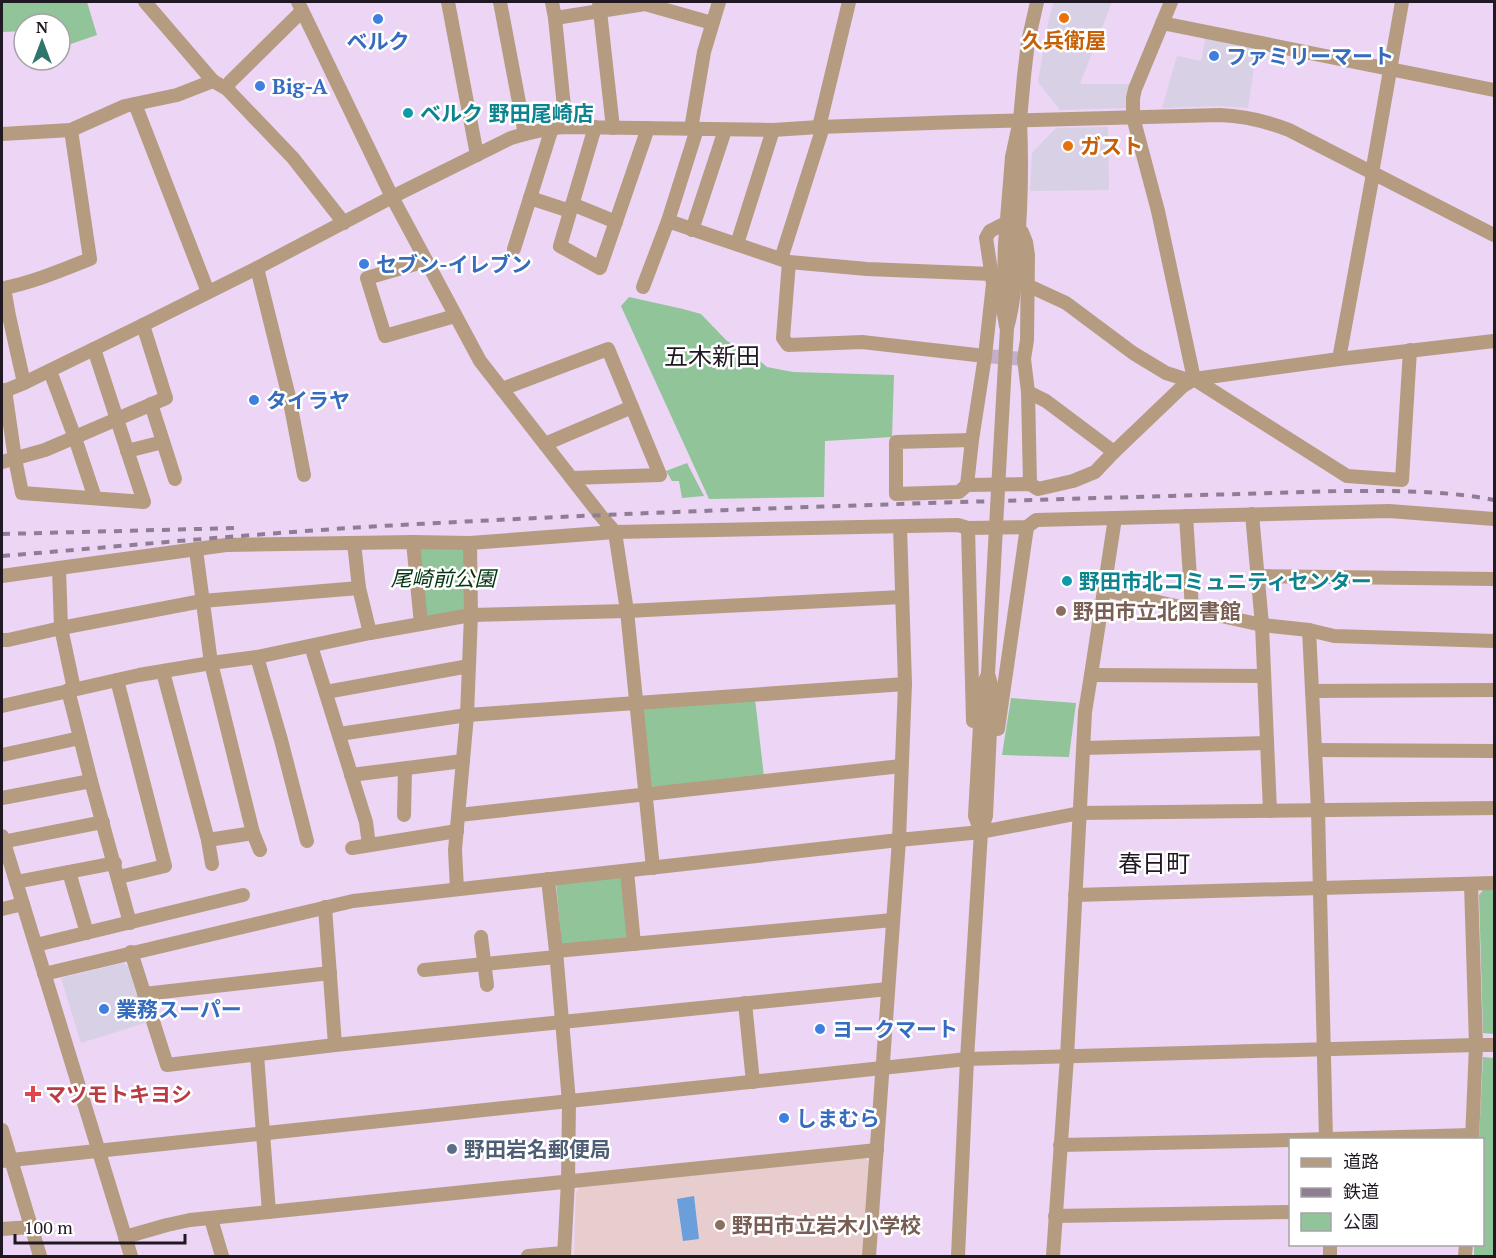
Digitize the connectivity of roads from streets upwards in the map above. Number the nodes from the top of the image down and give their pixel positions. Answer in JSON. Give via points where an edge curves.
{"nodes":[{"id":1,"x":164,"y":2,"type":"edge"},
{"id":2,"x":448,"y":2,"type":"edge"},
{"id":3,"x":500,"y":2,"type":"edge"},
{"id":4,"x":552,"y":2,"type":"edge"},
{"id":5,"x":719,"y":2,"type":"edge"},
{"id":6,"x":849,"y":2,"type":"edge"},
{"id":7,"x":1037,"y":2,"type":"edge"},
{"id":8,"x":1170,"y":2,"type":"edge"},
{"id":9,"x":1402,"y":2,"type":"edge"},
{"id":10,"x":645,"y":3,"type":"edge"},
{"id":11,"x":149,"y":6,"type":"edge"},
{"id":12,"x":300,"y":6,"type":"edge"},
{"id":13,"x":600,"y":6,"type":"edge"},
{"id":14,"x":555,"y":18,"type":"junction"},
{"id":15,"x":712,"y":23,"type":"junction"},
{"id":16,"x":1162,"y":23,"type":"junction"},
{"id":17,"x":1389,"y":69,"type":"junction"},
{"id":18,"x":213,"y":81,"type":"junction"},
{"id":19,"x":227,"y":89,"type":"junction"},
{"id":20,"x":1494,"y":90,"type":"edge"},
{"id":21,"x":135,"y":104,"type":"junction"},
{"id":22,"x":1133,"y":117,"type":"junction"},
{"id":23,"x":1020,"y":120,"type":"junction"},
{"id":24,"x":559,"y":127,"type":"junction"},
{"id":25,"x":595,"y":127,"type":"junction"},
{"id":26,"x":821,"y":127,"type":"junction"},
{"id":27,"x":613,"y":128,"type":"junction"},
{"id":28,"x":648,"y":129,"type":"junction"},
{"id":29,"x":694,"y":129,"type":"junction"},
{"id":30,"x":71,"y":130,"type":"junction"},
{"id":31,"x":726,"y":130,"type":"junction"},
{"id":32,"x":773,"y":130,"type":"junction"},
{"id":33,"x":2,"y":134,"type":"edge"},
{"id":34,"x":525,"y":134,"type":"junction"},
{"id":35,"x":477,"y":155,"type":"junction"},
{"id":36,"x":1372,"y":173,"type":"junction"},
{"id":37,"x":392,"y":197,"type":"junction"},
{"id":38,"x":530,"y":198,"type":"junction"},
{"id":39,"x":571,"y":208,"type":"junction"},
{"id":40,"x":668,"y":221,"type":"junction"},
{"id":41,"x":616,"y":222,"type":"junction"},
{"id":42,"x":344,"y":223,"type":"junction"},
{"id":43,"x":1013,"y":223,"type":"junction"},
{"id":44,"x":692,"y":230,"type":"junction"},
{"id":45,"x":1494,"y":235,"type":"edge"},
{"id":46,"x":737,"y":244,"type":"junction"},
{"id":47,"x":514,"y":249,"type":"dead end"},
{"id":48,"x":785,"y":260,"type":"junction"},
{"id":49,"x":426,"y":261,"type":"junction"},
{"id":50,"x":257,"y":268,"type":"junction"},
{"id":51,"x":992,"y":274,"type":"junction"},
{"id":52,"x":1027,"y":285,"type":"junction"},
{"id":53,"x":643,"y":287,"type":"dead end"},
{"id":54,"x":208,"y":292,"type":"junction"},
{"id":55,"x":5,"y":316,"type":"edge"},
{"id":56,"x":455,"y":316,"type":"junction"},
{"id":57,"x":143,"y":325,"type":"junction"},
{"id":58,"x":1494,"y":341,"type":"edge"},
{"id":59,"x":94,"y":349,"type":"junction"},
{"id":60,"x":1410,"y":350,"type":"junction"},
{"id":61,"x":985,"y":356,"type":"junction"},
{"id":62,"x":1338,"y":359,"type":"junction"},
{"id":63,"x":50,"y":371,"type":"junction"},
{"id":64,"x":1192,"y":380,"type":"junction"},
{"id":65,"x":24,"y":383,"type":"junction"},
{"id":66,"x":502,"y":388,"type":"junction"},
{"id":67,"x":3,"y":391,"type":"edge"},
{"id":68,"x":1028,"y":392,"type":"junction"},
{"id":69,"x":151,"y":404,"type":"junction"},
{"id":70,"x":632,"y":407,"type":"junction"},
{"id":71,"x":117,"y":419,"type":"junction"},
{"id":72,"x":75,"y":438,"type":"junction"},
{"id":73,"x":972,"y":440,"type":"junction"},
{"id":74,"x":163,"y":442,"type":"junction"},
{"id":75,"x":545,"y":444,"type":"junction"},
{"id":76,"x":127,"y":451,"type":"junction"},
{"id":77,"x":1114,"y":452,"type":"junction"},
{"id":78,"x":8,"y":460,"type":"edge"},
{"id":79,"x":304,"y":475,"type":"dead end"},
{"id":80,"x":572,"y":478,"type":"junction"},
{"id":81,"x":175,"y":479,"type":"dead end"},
{"id":82,"x":1030,"y":484,"type":"junction"},
{"id":83,"x":967,"y":485,"type":"junction"},
{"id":84,"x":95,"y":498,"type":"junction"},
{"id":85,"x":1252,"y":514,"type":"junction"},
{"id":86,"x":1186,"y":516,"type":"junction"},
{"id":87,"x":1115,"y":518,"type":"junction"},
{"id":88,"x":1494,"y":519,"type":"edge"},
{"id":89,"x":900,"y":526,"type":"junction"},
{"id":90,"x":1027,"y":526,"type":"junction"},
{"id":91,"x":968,"y":528,"type":"junction"},
{"id":92,"x":615,"y":532,"type":"junction"},
{"id":93,"x":412,"y":542,"type":"junction"},
{"id":94,"x":354,"y":543,"type":"junction"},
{"id":95,"x":470,"y":543,"type":"junction"},
{"id":96,"x":196,"y":550,"type":"junction"},
{"id":97,"x":59,"y":568,"type":"junction"},
{"id":98,"x":2,"y":576,"type":"edge"},
{"id":99,"x":1258,"y":576,"type":"junction"},
{"id":100,"x":1494,"y":579,"type":"edge"},
{"id":101,"x":359,"y":588,"type":"junction"},
{"id":102,"x":1104,"y":590,"type":"junction"},
{"id":103,"x":903,"y":597,"type":"junction"},
{"id":104,"x":202,"y":601,"type":"junction"},
{"id":105,"x":1192,"y":609,"type":"junction"},
{"id":106,"x":627,"y":611,"type":"junction"},
{"id":107,"x":471,"y":615,"type":"junction"},
{"id":108,"x":421,"y":624,"type":"junction"},
{"id":109,"x":1262,"y":625,"type":"junction"},
{"id":110,"x":61,"y":628,"type":"junction"},
{"id":111,"x":1309,"y":630,"type":"junction"},
{"id":112,"x":370,"y":633,"type":"junction"},
{"id":113,"x":2,"y":640,"type":"edge"},
{"id":114,"x":1494,"y":641,"type":"edge"},
{"id":115,"x":311,"y":646,"type":"junction"},
{"id":116,"x":257,"y":657,"type":"junction"},
{"id":117,"x":211,"y":663,"type":"junction"},
{"id":118,"x":469,"y":666,"type":"junction"},
{"id":119,"x":163,"y":672,"type":"junction"},
{"id":120,"x":1091,"y":675,"type":"junction"},
{"id":121,"x":1264,"y":676,"type":"junction"},
{"id":122,"x":117,"y":680,"type":"junction"},
{"id":123,"x":905,"y":684,"type":"junction"},
{"id":124,"x":71,"y":690,"type":"junction"},
{"id":125,"x":1494,"y":690,"type":"edge"},
{"id":126,"x":1312,"y":691,"type":"junction"},
{"id":127,"x":326,"y":692,"type":"junction"},
{"id":128,"x":636,"y":703,"type":"junction"},
{"id":129,"x":2,"y":706,"type":"edge"},
{"id":130,"x":467,"y":715,"type":"junction"},
{"id":131,"x":339,"y":734,"type":"junction"},
{"id":132,"x":80,"y":738,"type":"junction"},
{"id":133,"x":985,"y":743,"type":"junction"},
{"id":134,"x":1267,"y":743,"type":"junction"},
{"id":135,"x":1084,"y":748,"type":"junction"},
{"id":136,"x":1315,"y":750,"type":"junction"},
{"id":137,"x":1494,"y":751,"type":"edge"},
{"id":138,"x":2,"y":755,"type":"edge"},
{"id":139,"x":463,"y":761,"type":"junction"},
{"id":140,"x":901,"y":766,"type":"junction"},
{"id":141,"x":405,"y":769,"type":"junction"},
{"id":142,"x":351,"y":775,"type":"junction"},
{"id":143,"x":91,"y":781,"type":"junction"},
{"id":144,"x":646,"y":794,"type":"junction"},
{"id":145,"x":2,"y":798,"type":"edge"},
{"id":146,"x":1494,"y":808,"type":"edge"},
{"id":147,"x":1318,"y":810,"type":"junction"},
{"id":148,"x":1270,"y":811,"type":"junction"},
{"id":149,"x":1080,"y":813,"type":"junction"},
{"id":150,"x":404,"y":815,"type":"dead end"},
{"id":151,"x":459,"y":815,"type":"junction"},
{"id":152,"x":103,"y":822,"type":"junction"},
{"id":153,"x":457,"y":831,"type":"junction"},
{"id":154,"x":253,"y":832,"type":"junction"},
{"id":155,"x":981,"y":832,"type":"junction"},
{"id":156,"x":2,"y":840,"type":"edge"},
{"id":157,"x":208,"y":840,"type":"junction"},
{"id":158,"x":898,"y":840,"type":"junction"},
{"id":159,"x":307,"y":841,"type":"dead end"},
{"id":160,"x":369,"y":845,"type":"junction"},
{"id":161,"x":352,"y":848,"type":"dead end"},
{"id":162,"x":260,"y":850,"type":"dead end"},
{"id":163,"x":212,"y":864,"type":"dead end"},
{"id":164,"x":652,"y":868,"type":"junction"},
{"id":165,"x":117,"y":870,"type":"junction"},
{"id":166,"x":627,"y":871,"type":"junction"},
{"id":167,"x":69,"y":872,"type":"junction"},
{"id":168,"x":548,"y":879,"type":"junction"},
{"id":169,"x":16,"y":882,"type":"junction"},
{"id":170,"x":1494,"y":883,"type":"edge"},
{"id":171,"x":1471,"y":884,"type":"junction"},
{"id":172,"x":1321,"y":888,"type":"junction"},
{"id":173,"x":458,"y":889,"type":"junction"},
{"id":174,"x":243,"y":895,"type":"dead end"},
{"id":175,"x":1075,"y":895,"type":"junction"},
{"id":176,"x":23,"y":904,"type":"junction"},
{"id":177,"x":325,"y":907,"type":"junction"},
{"id":178,"x":2,"y":909,"type":"edge"},
{"id":179,"x":892,"y":920,"type":"junction"},
{"id":180,"x":130,"y":923,"type":"junction"},
{"id":181,"x":87,"y":933,"type":"junction"},
{"id":182,"x":481,"y":937,"type":"dead end"},
{"id":183,"x":634,"y":944,"type":"junction"},
{"id":184,"x":36,"y":945,"type":"junction"},
{"id":185,"x":131,"y":952,"type":"junction"},
{"id":186,"x":556,"y":954,"type":"junction"},
{"id":187,"x":484,"y":964,"type":"junction"},
{"id":188,"x":424,"y":970,"type":"dead end"},
{"id":189,"x":330,"y":973,"type":"junction"},
{"id":190,"x":44,"y":974,"type":"junction"},
{"id":191,"x":487,"y":985,"type":"dead end"},
{"id":192,"x":888,"y":989,"type":"junction"},
{"id":193,"x":144,"y":994,"type":"junction"},
{"id":194,"x":745,"y":1003,"type":"junction"},
{"id":195,"x":562,"y":1022,"type":"junction"},
{"id":196,"x":335,"y":1045,"type":"junction"},
{"id":197,"x":1476,"y":1045,"type":"junction"},
{"id":198,"x":1494,"y":1045,"type":"edge"},
{"id":199,"x":1324,"y":1049,"type":"junction"},
{"id":200,"x":256,"y":1055,"type":"junction"},
{"id":201,"x":1067,"y":1057,"type":"junction"},
{"id":202,"x":968,"y":1059,"type":"junction"},
{"id":203,"x":883,"y":1069,"type":"junction"},
{"id":204,"x":753,"y":1082,"type":"junction"},
{"id":205,"x":569,"y":1102,"type":"junction"},
{"id":206,"x":2,"y":1130,"type":"edge"},
{"id":207,"x":262,"y":1134,"type":"junction"},
{"id":208,"x":1472,"y":1137,"type":"edge"},
{"id":209,"x":1326,"y":1138,"type":"edge"},
{"id":210,"x":1399,"y":1138,"type":"edge"},
{"id":211,"x":1289,"y":1140,"type":"edge"},
{"id":212,"x":1060,"y":1145,"type":"junction"},
{"id":213,"x":99,"y":1150,"type":"junction"},
{"id":214,"x":877,"y":1150,"type":"junction"},
{"id":215,"x":7,"y":1160,"type":"edge"},
{"id":216,"x":568,"y":1181,"type":"junction"},
{"id":217,"x":269,"y":1212,"type":"junction"},
{"id":218,"x":1289,"y":1212,"type":"edge"},
{"id":219,"x":1055,"y":1215,"type":"junction"},
{"id":220,"x":210,"y":1219,"type":"junction"},
{"id":221,"x":32,"y":1227,"type":"junction"},
{"id":222,"x":2,"y":1229,"type":"edge"},
{"id":223,"x":125,"y":1237,"type":"junction"},
{"id":224,"x":564,"y":1255,"type":"edge"},
{"id":225,"x":40,"y":1257,"type":"edge"},
{"id":226,"x":131,"y":1257,"type":"edge"},
{"id":227,"x":222,"y":1257,"type":"edge"},
{"id":228,"x":528,"y":1257,"type":"edge"},
{"id":229,"x":869,"y":1257,"type":"edge"},
{"id":230,"x":958,"y":1257,"type":"edge"},
{"id":231,"x":1053,"y":1257,"type":"edge"}],
"edges":[{"from":1,"to":11,"type":"street"},
{"from":2,"to":35,"type":"street"},
{"from":3,"to":34,"type":"street"},
{"from":4,"to":14,"type":"street"},
{"from":5,"to":15,"type":"street"},
{"from":6,"to":26,"type":"street"},
{"from":7,"to":23,"type":"street","via":[[1028,42]]},
{"from":8,"to":16,"type":"street"},
{"from":9,"to":17,"type":"street"},
{"from":10,"to":13,"type":"street"},
{"from":10,"to":15,"type":"street"},
{"from":11,"to":18,"type":"street"},
{"from":12,"to":19,"type":"street"},
{"from":12,"to":37,"type":"street"},
{"from":13,"to":14,"type":"street"},
{"from":13,"to":27,"type":"street"},
{"from":14,"to":24,"type":"street"},
{"from":15,"to":29,"type":"street"},
{"from":16,"to":17,"type":"street"},
{"from":16,"to":22,"type":"street","via":[[1135,89]]},
{"from":17,"to":20,"type":"street"},
{"from":17,"to":36,"type":"street"},
{"from":18,"to":19,"type":"street"},
{"from":18,"to":21,"type":"street"},
{"from":19,"to":42,"type":"street","via":[[293,158]]},
{"from":21,"to":30,"type":"street"},
{"from":21,"to":54,"type":"street"},
{"from":22,"to":23,"type":"street"},
{"from":22,"to":36,"type":"street","via":[[1254,118],[1289,130]]},
{"from":22,"to":64,"type":"street","via":[[1158,211]]},
{"from":23,"to":26,"type":"street"},
{"from":23,"to":43,"type":"street","via":[[1012,157]]},
{"from":24,"to":25,"type":"street"},
{"from":24,"to":34,"type":"street"},
{"from":24,"to":38,"type":"street"},
{"from":25,"to":27,"type":"street"},
{"from":25,"to":39,"type":"street"},
{"from":26,"to":32,"type":"street"},
{"from":26,"to":48,"type":"street"},
{"from":27,"to":28,"type":"street"},
{"from":28,"to":29,"type":"street"},
{"from":28,"to":41,"type":"street"},
{"from":29,"to":31,"type":"street"},
{"from":29,"to":40,"type":"street"},
{"from":30,"to":33,"type":"street"},
{"from":30,"to":55,"type":"street","via":[[90,259],[4,288]]},
{"from":31,"to":32,"type":"street"},
{"from":31,"to":44,"type":"street"},
{"from":32,"to":46,"type":"street"},
{"from":34,"to":35,"type":"street"},
{"from":35,"to":37,"type":"street"},
{"from":36,"to":45,"type":"street"},
{"from":36,"to":62,"type":"street"},
{"from":37,"to":42,"type":"street"},
{"from":37,"to":49,"type":"street"},
{"from":38,"to":39,"type":"street"},
{"from":38,"to":47,"type":"street"},
{"from":39,"to":41,"type":"street"},
{"from":39,"to":41,"type":"street","via":[[560,246],[600,268]]},
{"from":40,"to":44,"type":"street"},
{"from":40,"to":53,"type":"street"},
{"from":42,"to":50,"type":"street"},
{"from":43,"to":51,"type":"street","via":[[990,231],[986,238]]},
{"from":43,"to":52,"type":"street","via":[[1026,242]]},
{"from":43,"to":133,"type":"street","bridge":true,"via":[[1005,243],[1003,308],[1007,328],[988,674],[982,688]]},
{"from":44,"to":46,"type":"street"},
{"from":46,"to":48,"type":"street"},
{"from":48,"to":51,"type":"street","via":[[867,269]]},
{"from":48,"to":61,"type":"street","via":[[783,338],[788,345],[862,342]]},
{"from":49,"to":56,"type":"street"},
{"from":49,"to":56,"type":"street","via":[[367,278],[385,336]]},
{"from":50,"to":54,"type":"street"},
{"from":50,"to":79,"type":"street"},
{"from":51,"to":61,"type":"street"},
{"from":52,"to":64,"type":"street","via":[[1066,303],[1132,353],[1166,373]]},
{"from":52,"to":68,"type":"street","via":[[1024,359]]},
{"from":54,"to":57,"type":"street"},
{"from":55,"to":65,"type":"street"},
{"from":56,"to":66,"type":"street","via":[[480,361]]},
{"from":57,"to":59,"type":"street"},
{"from":57,"to":69,"type":"street","via":[[166,398]]},
{"from":58,"to":60,"type":"street"},
{"from":59,"to":63,"type":"street"},
{"from":59,"to":71,"type":"street"},
{"from":60,"to":62,"type":"street"},
{"from":60,"to":64,"type":"street","via":[[1402,480],[1347,476]]},
{"from":61,"to":73,"type":"street"},
{"from":62,"to":64,"type":"street"},
{"from":63,"to":65,"type":"street"},
{"from":63,"to":72,"type":"street"},
{"from":64,"to":77,"type":"street"},
{"from":65,"to":67,"type":"street"},
{"from":66,"to":70,"type":"street","via":[[608,349]]},
{"from":66,"to":75,"type":"street"},
{"from":67,"to":78,"type":"street"},
{"from":68,"to":77,"type":"street","via":[[1046,400]]},
{"from":68,"to":82,"type":"street"},
{"from":69,"to":71,"type":"street"},
{"from":69,"to":74,"type":"street"},
{"from":70,"to":75,"type":"street"},
{"from":70,"to":80,"type":"street","via":[[660,476]]},
{"from":71,"to":72,"type":"street"},
{"from":71,"to":76,"type":"street"},
{"from":72,"to":78,"type":"street"},
{"from":72,"to":84,"type":"street"},
{"from":73,"to":83,"type":"street"},
{"from":73,"to":83,"type":"street","via":[[896,442],[896,494],[959,492]]},
{"from":74,"to":76,"type":"street"},
{"from":74,"to":81,"type":"street"},
{"from":75,"to":80,"type":"street"},
{"from":76,"to":84,"type":"street","via":[[144,502]]},
{"from":77,"to":82,"type":"street","via":[[1095,472],[1073,481],[1038,489]]},
{"from":78,"to":84,"type":"street","via":[[22,493]]},
{"from":80,"to":92,"type":"street"},
{"from":82,"to":83,"type":"street"},
{"from":85,"to":86,"type":"street"},
{"from":85,"to":88,"type":"street","via":[[1389,511]]},
{"from":85,"to":99,"type":"street"},
{"from":86,"to":87,"type":"street"},
{"from":86,"to":105,"type":"street"},
{"from":87,"to":90,"type":"street","via":[[1036,520]]},
{"from":87,"to":102,"type":"street"},
{"from":89,"to":91,"type":"street"},
{"from":89,"to":92,"type":"street"},
{"from":89,"to":103,"type":"street"},
{"from":90,"to":91,"type":"street"},
{"from":90,"to":133,"type":"street","via":[[998,730]]},
{"from":91,"to":133,"type":"street","via":[[972,720]]},
{"from":92,"to":95,"type":"street"},
{"from":92,"to":106,"type":"street"},
{"from":93,"to":94,"type":"street"},
{"from":93,"to":95,"type":"street"},
{"from":93,"to":108,"type":"street"},
{"from":94,"to":96,"type":"street","via":[[226,545]]},
{"from":94,"to":101,"type":"street"},
{"from":95,"to":107,"type":"street"},
{"from":96,"to":97,"type":"street"},
{"from":96,"to":104,"type":"street"},
{"from":97,"to":98,"type":"street"},
{"from":97,"to":110,"type":"street"},
{"from":99,"to":100,"type":"street"},
{"from":99,"to":109,"type":"street"},
{"from":101,"to":104,"type":"street"},
{"from":101,"to":112,"type":"street"},
{"from":102,"to":105,"type":"street"},
{"from":102,"to":120,"type":"street"},
{"from":103,"to":106,"type":"street"},
{"from":103,"to":123,"type":"street"},
{"from":104,"to":110,"type":"street"},
{"from":104,"to":117,"type":"street"},
{"from":105,"to":109,"type":"street"},
{"from":106,"to":107,"type":"street"},
{"from":106,"to":128,"type":"street"},
{"from":107,"to":108,"type":"street"},
{"from":107,"to":118,"type":"street"},
{"from":108,"to":112,"type":"street"},
{"from":109,"to":111,"type":"street"},
{"from":109,"to":121,"type":"street"},
{"from":110,"to":113,"type":"street"},
{"from":110,"to":124,"type":"street"},
{"from":111,"to":114,"type":"street","via":[[1334,636]]},
{"from":111,"to":126,"type":"street"},
{"from":112,"to":115,"type":"street"},
{"from":115,"to":116,"type":"street"},
{"from":115,"to":127,"type":"street"},
{"from":116,"to":117,"type":"street"},
{"from":116,"to":159,"type":"street"},
{"from":117,"to":119,"type":"street"},
{"from":117,"to":154,"type":"street"},
{"from":118,"to":127,"type":"street"},
{"from":118,"to":130,"type":"street"},
{"from":119,"to":122,"type":"street"},
{"from":119,"to":157,"type":"street"},
{"from":120,"to":121,"type":"street"},
{"from":120,"to":135,"type":"street","via":[[1084,712]]},
{"from":121,"to":134,"type":"street"},
{"from":122,"to":124,"type":"street"},
{"from":122,"to":165,"type":"street","via":[[165,866]]},
{"from":123,"to":128,"type":"street"},
{"from":123,"to":140,"type":"street"},
{"from":124,"to":129,"type":"street"},
{"from":124,"to":132,"type":"street"},
{"from":125,"to":126,"type":"street"},
{"from":126,"to":136,"type":"street"},
{"from":127,"to":131,"type":"street"},
{"from":128,"to":130,"type":"street"},
{"from":128,"to":144,"type":"street"},
{"from":130,"to":131,"type":"street"},
{"from":130,"to":139,"type":"street"},
{"from":131,"to":142,"type":"street"},
{"from":132,"to":138,"type":"street"},
{"from":132,"to":143,"type":"street"},
{"from":133,"to":155,"type":"street","via":[[975,816]]},
{"from":134,"to":135,"type":"street"},
{"from":134,"to":148,"type":"street"},
{"from":135,"to":149,"type":"street"},
{"from":136,"to":137,"type":"street"},
{"from":136,"to":147,"type":"street"},
{"from":139,"to":141,"type":"street"},
{"from":139,"to":151,"type":"street"},
{"from":140,"to":144,"type":"street"},
{"from":140,"to":158,"type":"street"},
{"from":141,"to":142,"type":"street"},
{"from":141,"to":150,"type":"street"},
{"from":142,"to":160,"type":"street"},
{"from":143,"to":145,"type":"street"},
{"from":143,"to":152,"type":"street"},
{"from":144,"to":151,"type":"street"},
{"from":144,"to":164,"type":"street"},
{"from":146,"to":147,"type":"street"},
{"from":147,"to":148,"type":"street"},
{"from":147,"to":172,"type":"street"},
{"from":148,"to":149,"type":"street"},
{"from":149,"to":155,"type":"street"},
{"from":149,"to":175,"type":"street"},
{"from":151,"to":153,"type":"street"},
{"from":152,"to":156,"type":"street"},
{"from":152,"to":165,"type":"street"},
{"from":153,"to":160,"type":"street"},
{"from":153,"to":173,"type":"street"},
{"from":154,"to":157,"type":"street"},
{"from":154,"to":162,"type":"street"},
{"from":155,"to":158,"type":"street"},
{"from":155,"to":202,"type":"street"},
{"from":156,"to":169,"type":"street"},
{"from":157,"to":163,"type":"street"},
{"from":158,"to":164,"type":"street"},
{"from":158,"to":179,"type":"street"},
{"from":160,"to":161,"type":"street"},
{"from":164,"to":166,"type":"street"},
{"from":165,"to":167,"type":"street"},
{"from":165,"to":180,"type":"street"},
{"from":166,"to":168,"type":"street"},
{"from":166,"to":183,"type":"street"},
{"from":167,"to":169,"type":"street"},
{"from":167,"to":181,"type":"street"},
{"from":168,"to":173,"type":"street"},
{"from":168,"to":186,"type":"street"},
{"from":169,"to":176,"type":"street"},
{"from":170,"to":171,"type":"street"},
{"from":171,"to":172,"type":"street"},
{"from":171,"to":197,"type":"street"},
{"from":172,"to":175,"type":"street"},
{"from":172,"to":199,"type":"street"},
{"from":173,"to":177,"type":"street"},
{"from":174,"to":180,"type":"street"},
{"from":175,"to":201,"type":"street"},
{"from":176,"to":178,"type":"street"},
{"from":176,"to":184,"type":"street"},
{"from":177,"to":185,"type":"street"},
{"from":177,"to":189,"type":"street"},
{"from":179,"to":183,"type":"street"},
{"from":179,"to":192,"type":"street"},
{"from":180,"to":181,"type":"street"},
{"from":181,"to":184,"type":"street"},
{"from":182,"to":187,"type":"street"},
{"from":183,"to":186,"type":"street"},
{"from":184,"to":190,"type":"street"},
{"from":185,"to":190,"type":"street"},
{"from":185,"to":193,"type":"street"},
{"from":186,"to":187,"type":"street"},
{"from":186,"to":195,"type":"street"},
{"from":187,"to":188,"type":"street"},
{"from":187,"to":191,"type":"street"},
{"from":189,"to":193,"type":"street"},
{"from":189,"to":196,"type":"street"},
{"from":190,"to":213,"type":"street"},
{"from":192,"to":194,"type":"street"},
{"from":192,"to":203,"type":"street"},
{"from":193,"to":200,"type":"street","via":[[166,1065]]},
{"from":194,"to":195,"type":"street"},
{"from":194,"to":204,"type":"street"},
{"from":195,"to":196,"type":"street"},
{"from":195,"to":205,"type":"street"},
{"from":196,"to":200,"type":"street"},
{"from":197,"to":198,"type":"street"},
{"from":197,"to":199,"type":"street"},
{"from":197,"to":208,"type":"street"},
{"from":199,"to":201,"type":"street"},
{"from":199,"to":209,"type":"street"},
{"from":200,"to":207,"type":"street"},
{"from":201,"to":202,"type":"street"},
{"from":201,"to":212,"type":"street"},
{"from":202,"to":203,"type":"street"},
{"from":202,"to":230,"type":"street"},
{"from":203,"to":204,"type":"street"},
{"from":203,"to":214,"type":"street"},
{"from":204,"to":205,"type":"street"},
{"from":205,"to":207,"type":"street"},
{"from":205,"to":216,"type":"street"},
{"from":206,"to":215,"type":"street"},
{"from":207,"to":213,"type":"street"},
{"from":207,"to":217,"type":"street"},
{"from":208,"to":210,"type":"street"},
{"from":211,"to":212,"type":"street"},
{"from":212,"to":219,"type":"street"},
{"from":213,"to":215,"type":"street"},
{"from":213,"to":223,"type":"street"},
{"from":214,"to":216,"type":"street"},
{"from":214,"to":229,"type":"street"},
{"from":215,"to":221,"type":"street"},
{"from":216,"to":217,"type":"street"},
{"from":216,"to":224,"type":"street"},
{"from":217,"to":220,"type":"street"},
{"from":218,"to":219,"type":"street"},
{"from":219,"to":231,"type":"street"},
{"from":220,"to":223,"type":"street","via":[[190,1220]]},
{"from":220,"to":227,"type":"street"},
{"from":221,"to":222,"type":"street"},
{"from":221,"to":225,"type":"street"},
{"from":223,"to":226,"type":"street"},
{"from":224,"to":228,"type":"street"}]}
